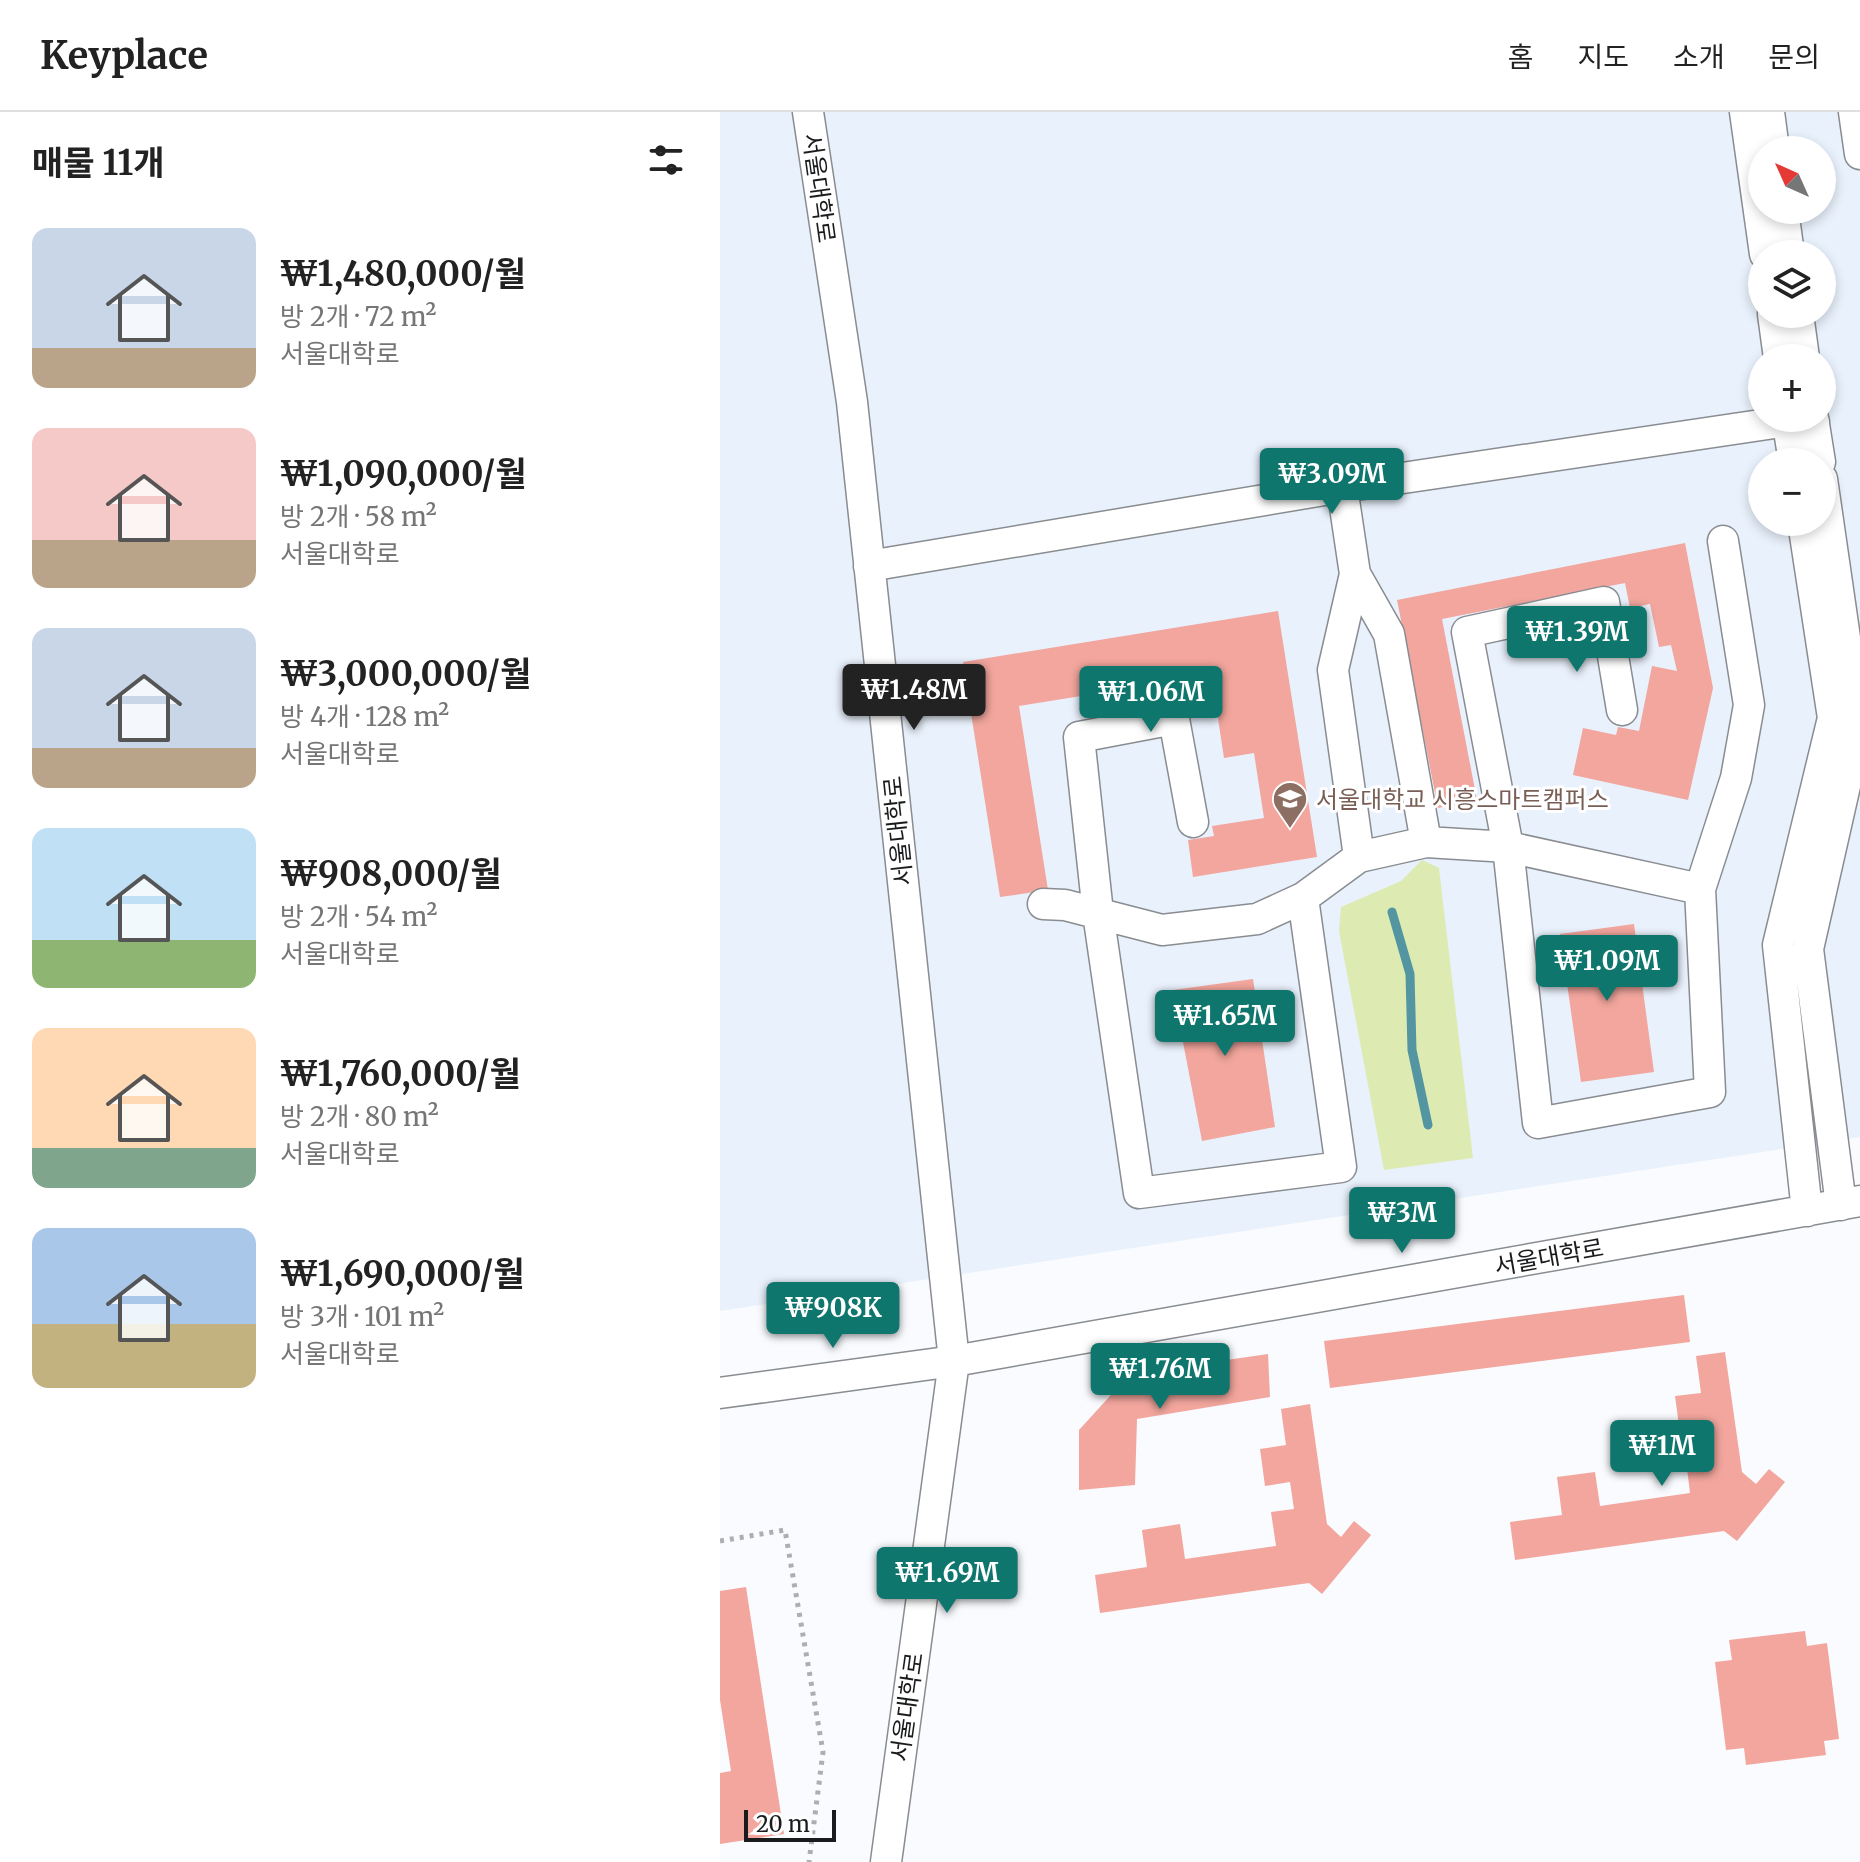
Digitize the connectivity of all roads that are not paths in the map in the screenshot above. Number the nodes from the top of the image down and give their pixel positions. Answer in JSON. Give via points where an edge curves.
{"nodes":[{"id":1,"x":808,"y":112,"type":"edge"},
{"id":2,"x":1745,"y":112,"type":"edge"},
{"id":3,"x":1769,"y":112,"type":"edge"},
{"id":4,"x":1854,"y":112,"type":"edge"},
{"id":5,"x":1772,"y":136,"type":"edge"},
{"id":6,"x":1860,"y":154,"type":"edge"},
{"id":7,"x":1763,"y":240,"type":"edge"},
{"id":8,"x":1748,"y":428,"type":"edge"},
{"id":9,"x":1342,"y":487,"type":"junction"},
{"id":10,"x":1805,"y":536,"type":"edge"},
{"id":11,"x":1830,"y":536,"type":"edge"},
{"id":12,"x":1723,"y":541,"type":"dead end"},
{"id":13,"x":869,"y":566,"type":"junction"},
{"id":14,"x":1355,"y":574,"type":"junction"},
{"id":15,"x":1622,"y":710,"type":"dead end"},
{"id":16,"x":1193,"y":822,"type":"dead end"},
{"id":17,"x":1426,"y":842,"type":"junction"},
{"id":18,"x":1508,"y":847,"type":"junction"},
{"id":19,"x":1359,"y":857,"type":"junction"},
{"id":20,"x":1700,"y":889,"type":"junction"},
{"id":21,"x":1303,"y":898,"type":"junction"},
{"id":22,"x":1043,"y":904,"type":"dead end"},
{"id":23,"x":1098,"y":913,"type":"junction"},
{"id":24,"x":1850,"y":1203,"type":"edge"},
{"id":25,"x":1807,"y":1211,"type":"junction"},
{"id":26,"x":954,"y":1361,"type":"junction"},
{"id":27,"x":720,"y":1393,"type":"edge"},
{"id":28,"x":886,"y":1862,"type":"edge"}],
"edges":[{"from":1,"to":13,"type":"street","name":"서울대학로","via":[[852,402]]},
{"from":2,"to":7,"type":"street"},
{"from":3,"to":5,"type":"street"},
{"from":4,"to":6,"type":"street"},
{"from":8,"to":9,"type":"street"},
{"from":9,"to":13,"type":"street"},
{"from":9,"to":14,"type":"street"},
{"from":10,"to":25,"type":"street","via":[[1833,718],[1778,945]]},
{"from":11,"to":24,"type":"street","via":[[1858,728],[1808,949]]},
{"from":12,"to":20,"type":"street","via":[[1749,705],[1736,778]]},
{"from":13,"to":26,"type":"street","name":"서울대학로"},
{"from":14,"to":17,"type":"street","via":[[1389,634]]},
{"from":14,"to":19,"type":"street","via":[[1333,670]]},
{"from":15,"to":18,"type":"street","via":[[1604,602],[1467,632]]},
{"from":16,"to":23,"type":"street","via":[[1174,719],[1079,737]]},
{"from":17,"to":18,"type":"street"},
{"from":17,"to":19,"type":"street"},
{"from":18,"to":20,"type":"street"},
{"from":18,"to":20,"type":"street","via":[[1538,1123],[1710,1092]]},
{"from":19,"to":21,"type":"street"},
{"from":21,"to":23,"type":"street","via":[[1257,919],[1162,930]]},
{"from":21,"to":23,"type":"street","via":[[1341,1167],[1139,1193]]},
{"from":22,"to":23,"type":"street"},
{"from":24,"to":25,"type":"street","name":"서울대학로"},
{"from":25,"to":26,"type":"street","name":"서울대학로"},
{"from":26,"to":27,"type":"street"},
{"from":26,"to":28,"type":"street","name":"서울대학로"}]}
